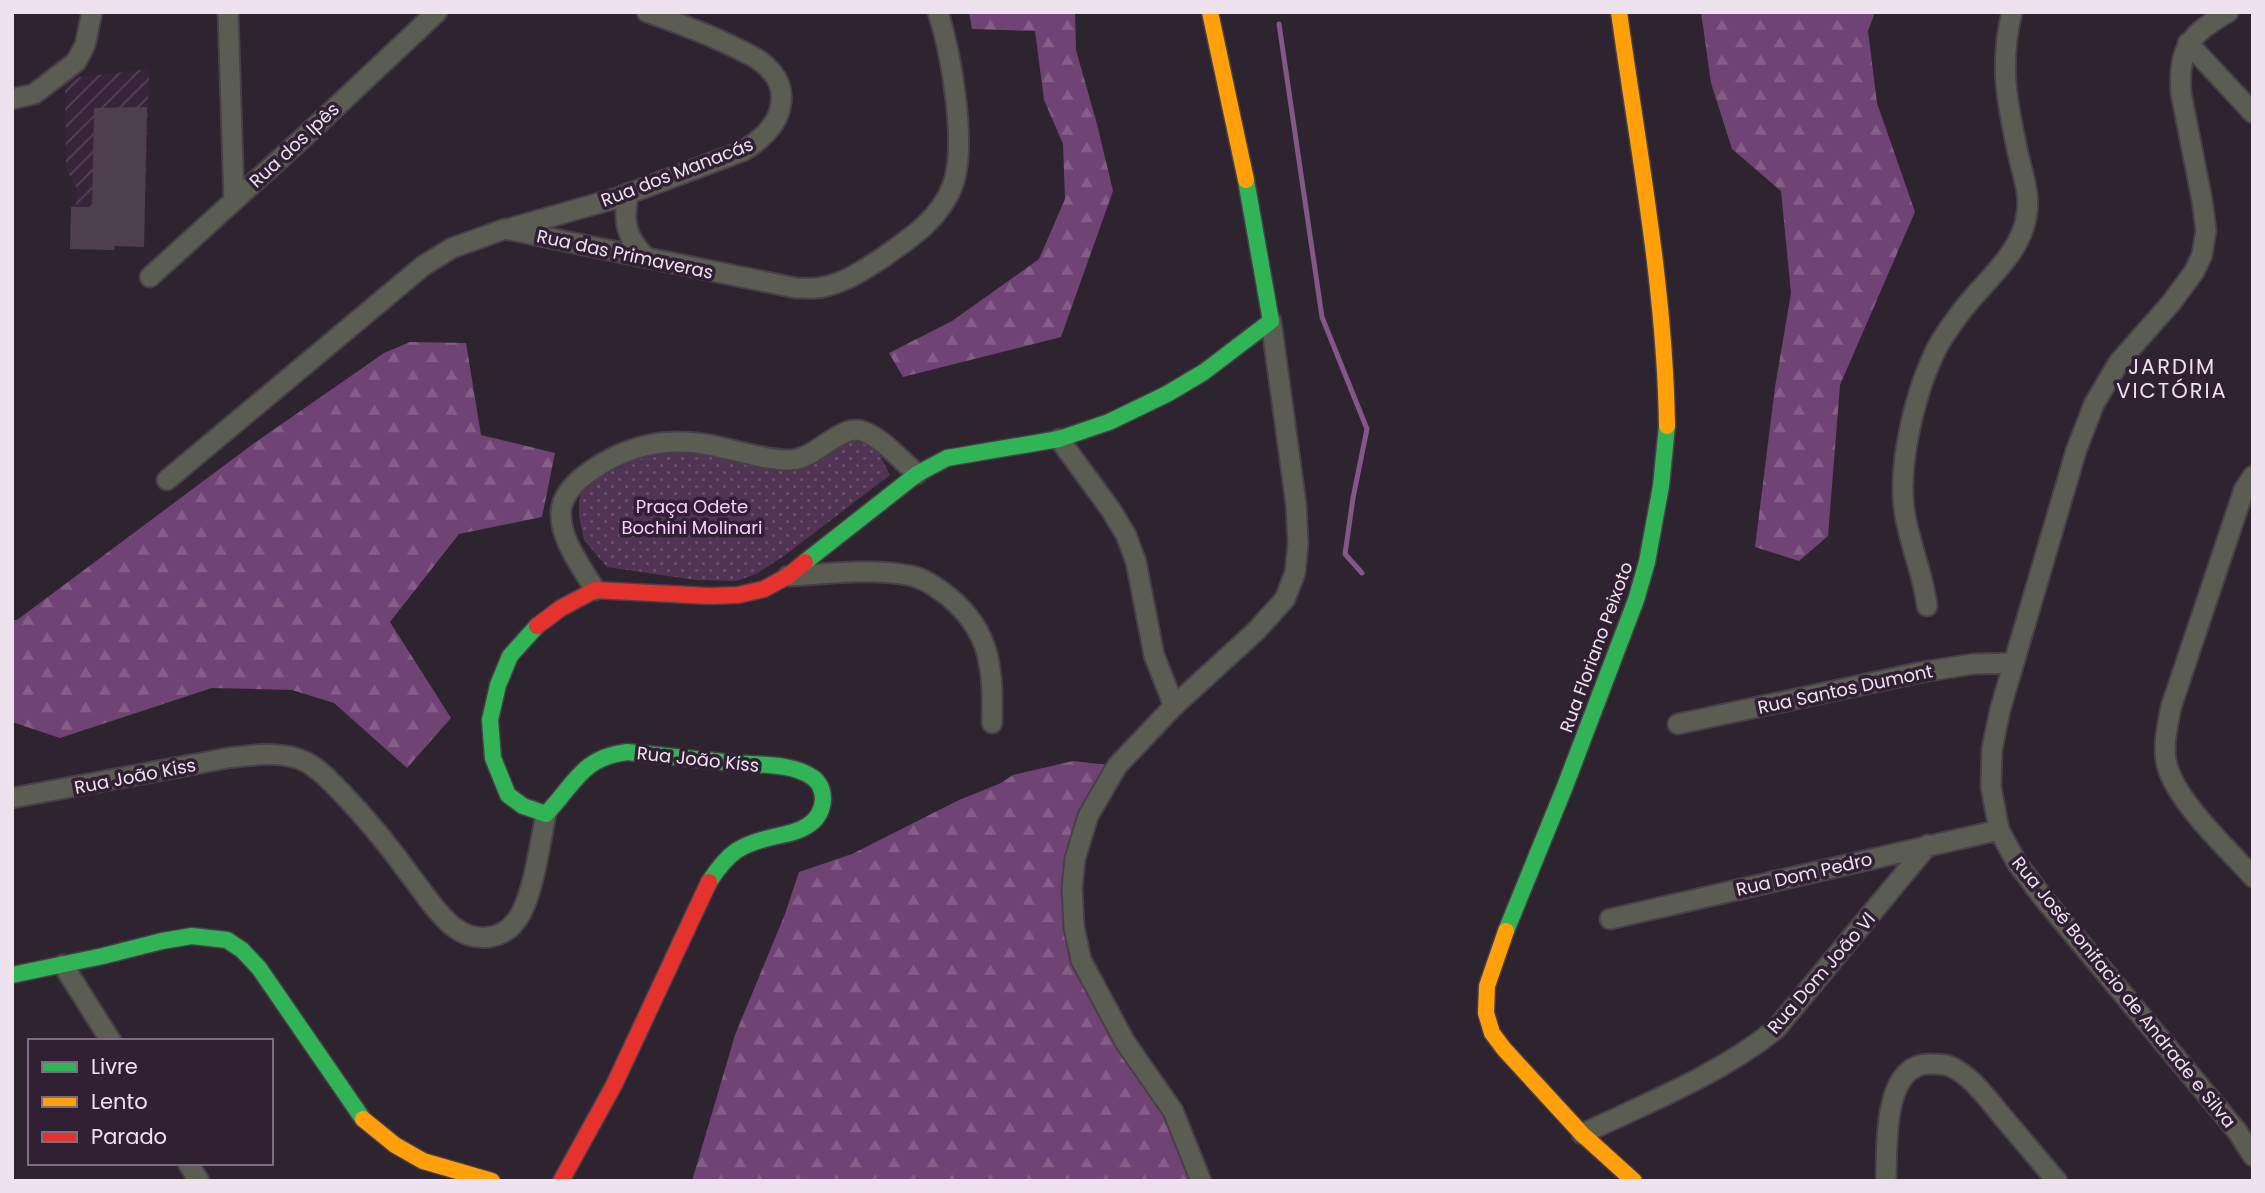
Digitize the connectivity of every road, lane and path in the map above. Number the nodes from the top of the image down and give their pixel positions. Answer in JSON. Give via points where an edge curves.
{"nodes":[{"id":1,"x":92,"y":12,"type":"edge"},
{"id":2,"x":228,"y":12,"type":"edge"},
{"id":3,"x":437,"y":12,"type":"edge"},
{"id":4,"x":647,"y":12,"type":"edge"},
{"id":5,"x":938,"y":12,"type":"edge"},
{"id":6,"x":1210,"y":12,"type":"edge"},
{"id":7,"x":1619,"y":12,"type":"edge"},
{"id":8,"x":2012,"y":12,"type":"edge"},
{"id":9,"x":2228,"y":12,"type":"edge"},
{"id":10,"x":2188,"y":43,"type":"junction"},
{"id":11,"x":12,"y":99,"type":"edge"},
{"id":12,"x":2253,"y":113,"type":"edge"},
{"id":13,"x":629,"y":194,"type":"junction"},
{"id":14,"x":234,"y":200,"type":"junction"},
{"id":15,"x":505,"y":229,"type":"junction"},
{"id":16,"x":646,"y":257,"type":"junction"},
{"id":17,"x":150,"y":277,"type":"dead end"},
{"id":18,"x":1271,"y":321,"type":"junction"},
{"id":19,"x":1059,"y":439,"type":"junction"},
{"id":20,"x":916,"y":474,"type":"junction"},
{"id":21,"x":2253,"y":477,"type":"edge"},
{"id":22,"x":167,"y":480,"type":"dead end"},
{"id":23,"x":788,"y":576,"type":"junction"},
{"id":24,"x":595,"y":590,"type":"junction"},
{"id":25,"x":1927,"y":606,"type":"dead end"},
{"id":26,"x":2013,"y":663,"type":"junction"},
{"id":27,"x":1174,"y":706,"type":"junction"},
{"id":28,"x":992,"y":723,"type":"dead end"},
{"id":29,"x":1678,"y":724,"type":"dead end"},
{"id":30,"x":12,"y":798,"type":"edge"},
{"id":31,"x":546,"y":814,"type":"junction"},
{"id":32,"x":1999,"y":830,"type":"junction"},
{"id":33,"x":1928,"y":845,"type":"junction"},
{"id":34,"x":2253,"y":877,"type":"edge"},
{"id":35,"x":1610,"y":919,"type":"dead end"},
{"id":36,"x":64,"y":965,"type":"junction"},
{"id":37,"x":12,"y":975,"type":"edge"},
{"id":38,"x":110,"y":1039,"type":"edge"},
{"id":39,"x":1582,"y":1134,"type":"junction"},
{"id":40,"x":2253,"y":1156,"type":"edge"},
{"id":41,"x":189,"y":1165,"type":"edge"},
{"id":42,"x":199,"y":1181,"type":"edge"},
{"id":43,"x":492,"y":1181,"type":"edge"},
{"id":44,"x":561,"y":1181,"type":"edge"},
{"id":45,"x":1201,"y":1181,"type":"edge"},
{"id":46,"x":1634,"y":1181,"type":"edge"},
{"id":47,"x":1886,"y":1181,"type":"edge"},
{"id":48,"x":2057,"y":1181,"type":"edge"}],
"edges":[{"from":1,"to":11,"type":"street","via":[[76,62],[34,94]]},
{"from":2,"to":14,"type":"street"},
{"from":3,"to":14,"type":"street","name":"Rua dos Ipês"},
{"from":4,"to":13,"type":"street","name":"Rua dos Manacás","via":[[714,37],[763,62],[778,79],[782,93],[780,113],[758,142]]},
{"from":5,"to":16,"type":"street","name":"Rua das Primaveras","via":[[958,125],[957,164],[940,209],[917,234],[843,281],[823,287],[768,284]]},
{"from":6,"to":18,"type":"street","via":[[1243,160]]},
{"from":7,"to":39,"type":"street","name":"Rua Floriano Peixoto","via":[[1660,301],[1667,430],[1661,486],[1636,600],[1505,933],[1487,986],[1486,1013],[1504,1049]]},
{"from":8,"to":25,"type":"street","via":[[2004,65],[2028,211],[2010,253],[1938,347],[1920,393],[1902,483]]},
{"from":9,"to":10,"type":"street"},
{"from":10,"to":12,"type":"street"},
{"from":10,"to":26,"type":"street","name":"Rua José Bonifacio de Andrade e Silva","via":[[2179,76],[2205,220],[2202,255],[2171,303],[2119,362],[2094,404]]},
{"from":13,"to":15,"type":"street","name":"Rua dos Manacás"},
{"from":13,"to":16,"type":"street","via":[[625,208],[630,239]]},
{"from":14,"to":17,"type":"street","name":"Rua dos Ipês"},
{"from":15,"to":16,"type":"street","name":"Rua das Primaveras"},
{"from":15,"to":22,"type":"street","via":[[452,248],[423,266]]},
{"from":18,"to":19,"type":"street","via":[[1167,394],[1109,422]]},
{"from":18,"to":27,"type":"street","via":[[1296,504],[1295,573],[1285,599],[1256,631]]},
{"from":19,"to":20,"type":"street","via":[[947,458]]},
{"from":19,"to":27,"type":"street","via":[[1126,535],[1136,562],[1154,655]]},
{"from":20,"to":23,"type":"street"},
{"from":20,"to":24,"type":"street","via":[[874,436],[857,430],[797,460],[694,442],[636,448],[593,469],[571,486],[562,501],[564,534]]},
{"from":21,"to":34,"type":"street","via":[[2244,490],[2171,707],[2166,735],[2172,779]]},
{"from":23,"to":24,"type":"street","via":[[764,589],[738,595]]},
{"from":23,"to":28,"type":"street","via":[[872,571],[909,575],[934,585],[963,609],[980,634],[993,682]]},
{"from":24,"to":31,"type":"street","via":[[535,628],[510,656],[489,720],[492,758],[508,796]]},
{"from":26,"to":29,"type":"street","name":"Rua Santos Dumont","via":[[1922,672]]},
{"from":26,"to":32,"type":"street","name":"Rua José Bonifacio de Andrade e Silva","via":[[1992,749],[1991,787]]},
{"from":27,"to":45,"type":"street","via":[[1117,766],[1088,816],[1075,859],[1074,927],[1081,960],[1125,1042],[1173,1111]]},
{"from":30,"to":31,"type":"street","name":"Rua João Kiss","via":[[257,754],[306,761],[372,825],[440,914],[457,929],[490,938],[517,920],[526,901]]},
{"from":31,"to":44,"type":"street","name":"Rua João Kiss","via":[[603,756],[627,752],[779,767],[816,779],[823,791],[822,808],[814,823],[802,830],[752,840],[722,862],[614,1084]]},
{"from":32,"to":33,"type":"street","name":"Rua Dom Pedro"},
{"from":32,"to":40,"type":"street","name":"Rua José Bonifacio de Andrade e Silva","via":[[2044,898]]},
{"from":33,"to":35,"type":"street","name":"Rua Dom Pedro"},
{"from":33,"to":39,"type":"street","name":"Rua Dom João Vl","via":[[1776,1029],[1749,1051]]},
{"from":36,"to":37,"type":"street"},
{"from":36,"to":38,"type":"street"},
{"from":36,"to":43,"type":"street","via":[[167,940],[197,935],[224,938],[243,949],[259,968],[362,1118],[423,1161]]},
{"from":39,"to":46,"type":"street","name":"Rua Floriano Peixoto"},
{"from":41,"to":42,"type":"street"},
{"from":47,"to":48,"type":"street","via":[[1892,1100],[1899,1082],[1925,1063],[1955,1068],[1975,1085]]}]}
